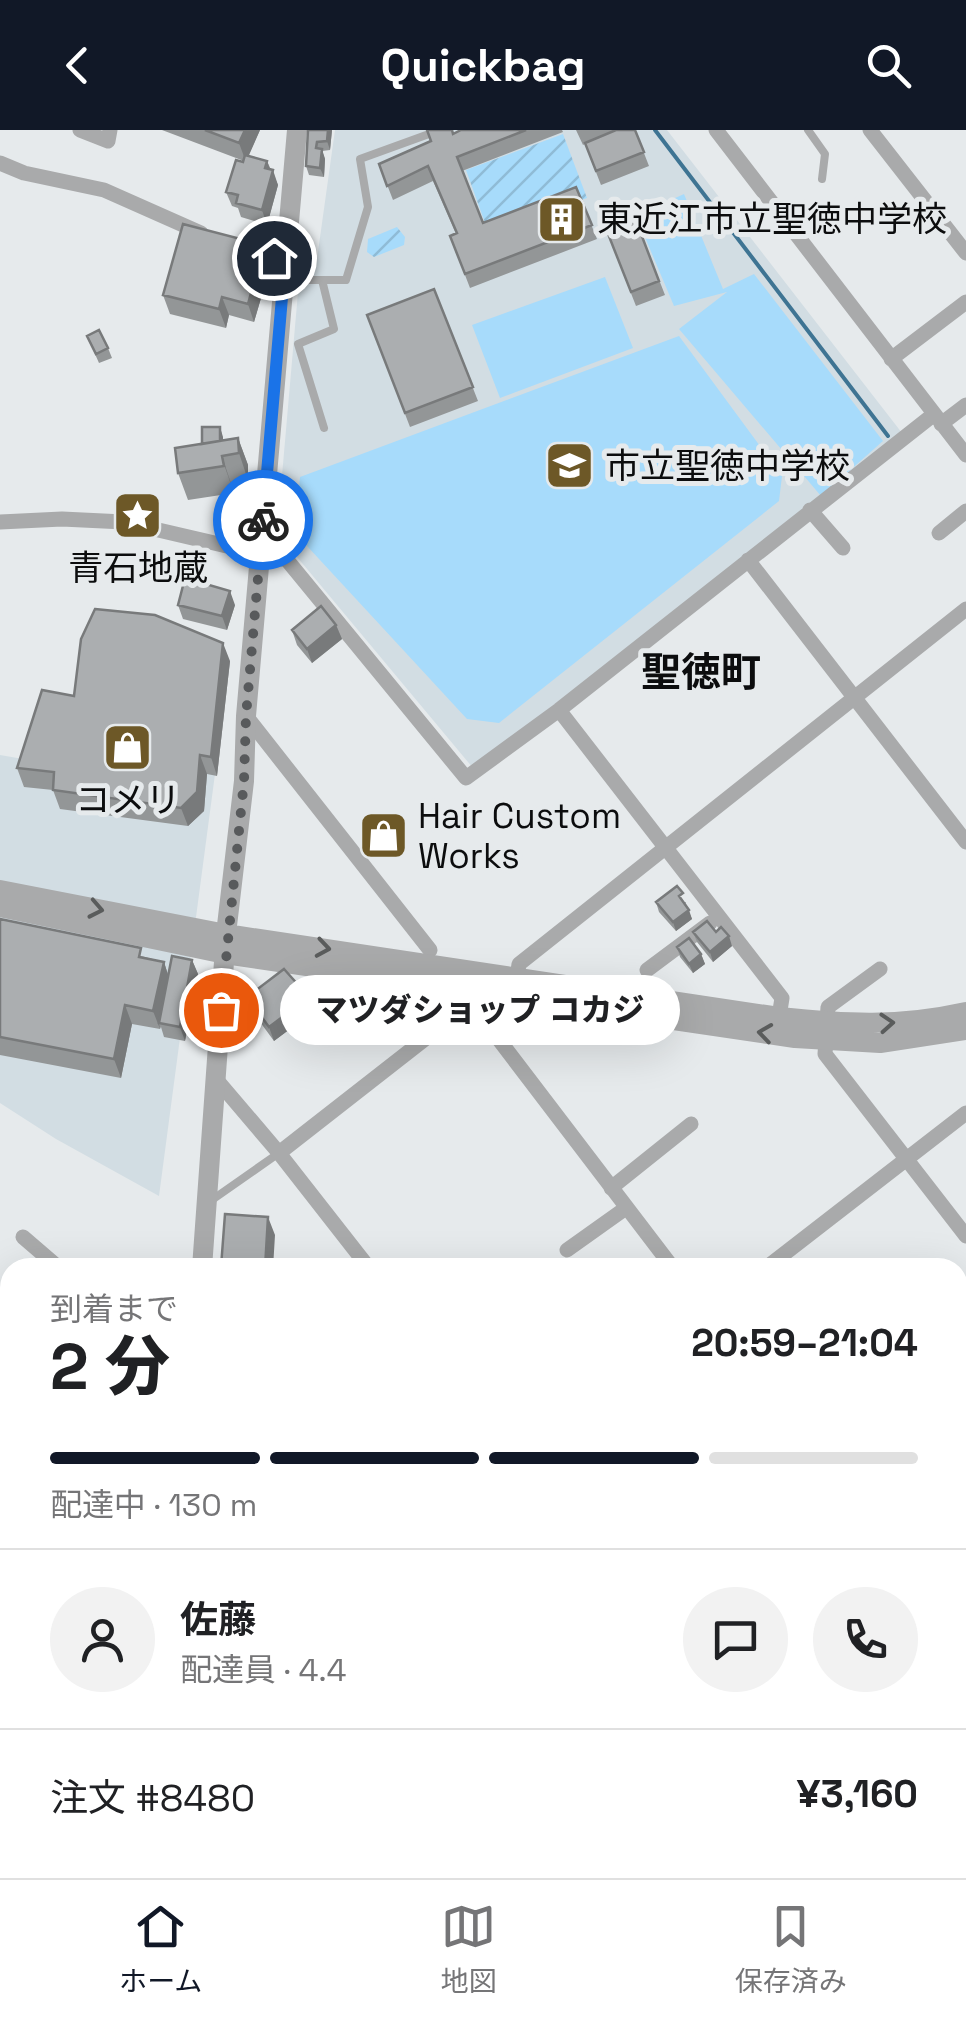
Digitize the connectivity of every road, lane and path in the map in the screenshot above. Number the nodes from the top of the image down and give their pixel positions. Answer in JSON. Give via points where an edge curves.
{"nodes":[{"id":1,"x":80,"y":130,"type":"edge"},
{"id":2,"x":110,"y":130,"type":"edge"},
{"id":3,"x":297,"y":130,"type":"edge"},
{"id":4,"x":440,"y":130,"type":"edge"},
{"id":5,"x":716,"y":130,"type":"edge"},
{"id":6,"x":808,"y":130,"type":"edge"},
{"id":7,"x":870,"y":130,"type":"edge"},
{"id":8,"x":0,"y":163,"type":"edge"},
{"id":9,"x":822,"y":179,"type":"dead end"},
{"id":10,"x":212,"y":236,"type":"edge"},
{"id":11,"x":966,"y":253,"type":"edge"},
{"id":12,"x":281,"y":266,"type":"junction"},
{"id":13,"x":322,"y":280,"type":"junction"},
{"id":14,"x":966,"y":302,"type":"edge"},
{"id":15,"x":891,"y":359,"type":"junction"},
{"id":16,"x":966,"y":405,"type":"edge"},
{"id":17,"x":937,"y":419,"type":"junction"},
{"id":18,"x":324,"y":428,"type":"dead end"},
{"id":19,"x":966,"y":454,"type":"edge"},
{"id":20,"x":810,"y":510,"type":"junction"},
{"id":21,"x":966,"y":511,"type":"edge"},
{"id":22,"x":0,"y":522,"type":"edge"},
{"id":23,"x":939,"y":534,"type":"dead end"},
{"id":24,"x":843,"y":548,"type":"dead end"},
{"id":25,"x":260,"y":552,"type":"junction"},
{"id":26,"x":748,"y":560,"type":"junction"},
{"id":27,"x":966,"y":610,"type":"edge"},
{"id":28,"x":852,"y":698,"type":"junction"},
{"id":29,"x":559,"y":710,"type":"junction"},
{"id":30,"x":246,"y":716,"type":"junction"},
{"id":31,"x":966,"y":842,"type":"edge"},
{"id":32,"x":665,"y":849,"type":"junction"},
{"id":33,"x":0,"y":890,"type":"edge"},
{"id":34,"x":0,"y":906,"type":"edge"},
{"id":35,"x":717,"y":917,"type":"junction"},
{"id":36,"x":226,"y":944,"type":"junction"},
{"id":37,"x":430,"y":950,"type":"dead end"},
{"id":38,"x":880,"y":969,"type":"dead end"},
{"id":39,"x":646,"y":970,"type":"dead end"},
{"id":40,"x":517,"y":978,"type":"junction"},
{"id":41,"x":473,"y":988,"type":"junction"},
{"id":42,"x":966,"y":1012,"type":"edge"},
{"id":43,"x":779,"y":1017,"type":"junction"},
{"id":44,"x":966,"y":1030,"type":"edge"},
{"id":45,"x":827,"y":1031,"type":"junction"},
{"id":46,"x":216,"y":1079,"type":"junction"},
{"id":47,"x":966,"y":1113,"type":"edge"},
{"id":48,"x":691,"y":1124,"type":"dead end"},
{"id":49,"x":279,"y":1153,"type":"junction"},
{"id":50,"x":906,"y":1159,"type":"junction"},
{"id":51,"x":611,"y":1188,"type":"junction"},
{"id":52,"x":206,"y":1204,"type":"junction"},
{"id":53,"x":626,"y":1208,"type":"junction"},
{"id":54,"x":966,"y":1236,"type":"edge"},
{"id":55,"x":23,"y":1237,"type":"dead end"},
{"id":56,"x":567,"y":1250,"type":"dead end"},
{"id":57,"x":47,"y":1258,"type":"edge"},
{"id":58,"x":203,"y":1258,"type":"edge"},
{"id":59,"x":360,"y":1258,"type":"edge"},
{"id":60,"x":665,"y":1258,"type":"edge"},
{"id":61,"x":779,"y":1258,"type":"edge"}],
"edges":[{"from":1,"to":2,"type":"street","via":[[108,142]]},
{"from":3,"to":12,"type":"street"},
{"from":4,"to":13,"type":"lane","via":[[360,159],[368,207],[346,280]]},
{"from":5,"to":15,"type":"street"},
{"from":6,"to":9,"type":"lane","via":[[825,154]]},
{"from":7,"to":11,"type":"street"},
{"from":8,"to":10,"type":"street","via":[[104,190]]},
{"from":12,"to":13,"type":"lane"},
{"from":12,"to":25,"type":"street"},
{"from":13,"to":18,"type":"lane","via":[[334,329],[298,344]]},
{"from":14,"to":15,"type":"street"},
{"from":15,"to":17,"type":"street"},
{"from":16,"to":17,"type":"street"},
{"from":17,"to":19,"type":"street"},
{"from":17,"to":20,"type":"street"},
{"from":20,"to":24,"type":"street"},
{"from":20,"to":26,"type":"street"},
{"from":21,"to":23,"type":"street"},
{"from":22,"to":25,"type":"street","via":[[124,522]]},
{"from":25,"to":29,"type":"street","via":[[287,560],[466,778]]},
{"from":25,"to":30,"type":"street"},
{"from":26,"to":28,"type":"street"},
{"from":26,"to":29,"type":"street"},
{"from":27,"to":28,"type":"street"},
{"from":28,"to":31,"type":"street"},
{"from":28,"to":32,"type":"street"},
{"from":29,"to":32,"type":"street"},
{"from":30,"to":36,"type":"street"},
{"from":30,"to":37,"type":"street"},
{"from":32,"to":35,"type":"street"},
{"from":32,"to":40,"type":"street","via":[[519,964]]},
{"from":33,"to":36,"type":"street","one_way":true},
{"from":34,"to":36,"type":"street"},
{"from":35,"to":39,"type":"street"},
{"from":35,"to":43,"type":"street","via":[[782,998]]},
{"from":36,"to":41,"type":"street"},
{"from":36,"to":46,"type":"street"},
{"from":38,"to":45,"type":"street","via":[[828,1006]]},
{"from":40,"to":41,"type":"street"},
{"from":40,"to":43,"type":"street"},
{"from":45,"to":41,"type":"street","one_way":true},
{"from":41,"to":49,"type":"street"},
{"from":41,"to":51,"type":"street"},
{"from":45,"to":42,"type":"street","one_way":true},
{"from":43,"to":45,"type":"street"},
{"from":44,"to":45,"type":"street","via":[[880,1044]]},
{"from":45,"to":50,"type":"street","via":[[825,1054]]},
{"from":46,"to":49,"type":"street"},
{"from":46,"to":52,"type":"street"},
{"from":47,"to":50,"type":"street"},
{"from":48,"to":51,"type":"street"},
{"from":49,"to":52,"type":"lane"},
{"from":49,"to":59,"type":"street"},
{"from":50,"to":54,"type":"street"},
{"from":50,"to":61,"type":"street"},
{"from":51,"to":53,"type":"street"},
{"from":52,"to":58,"type":"street"},
{"from":53,"to":56,"type":"street"},
{"from":53,"to":60,"type":"street"},
{"from":55,"to":57,"type":"street"}]}
